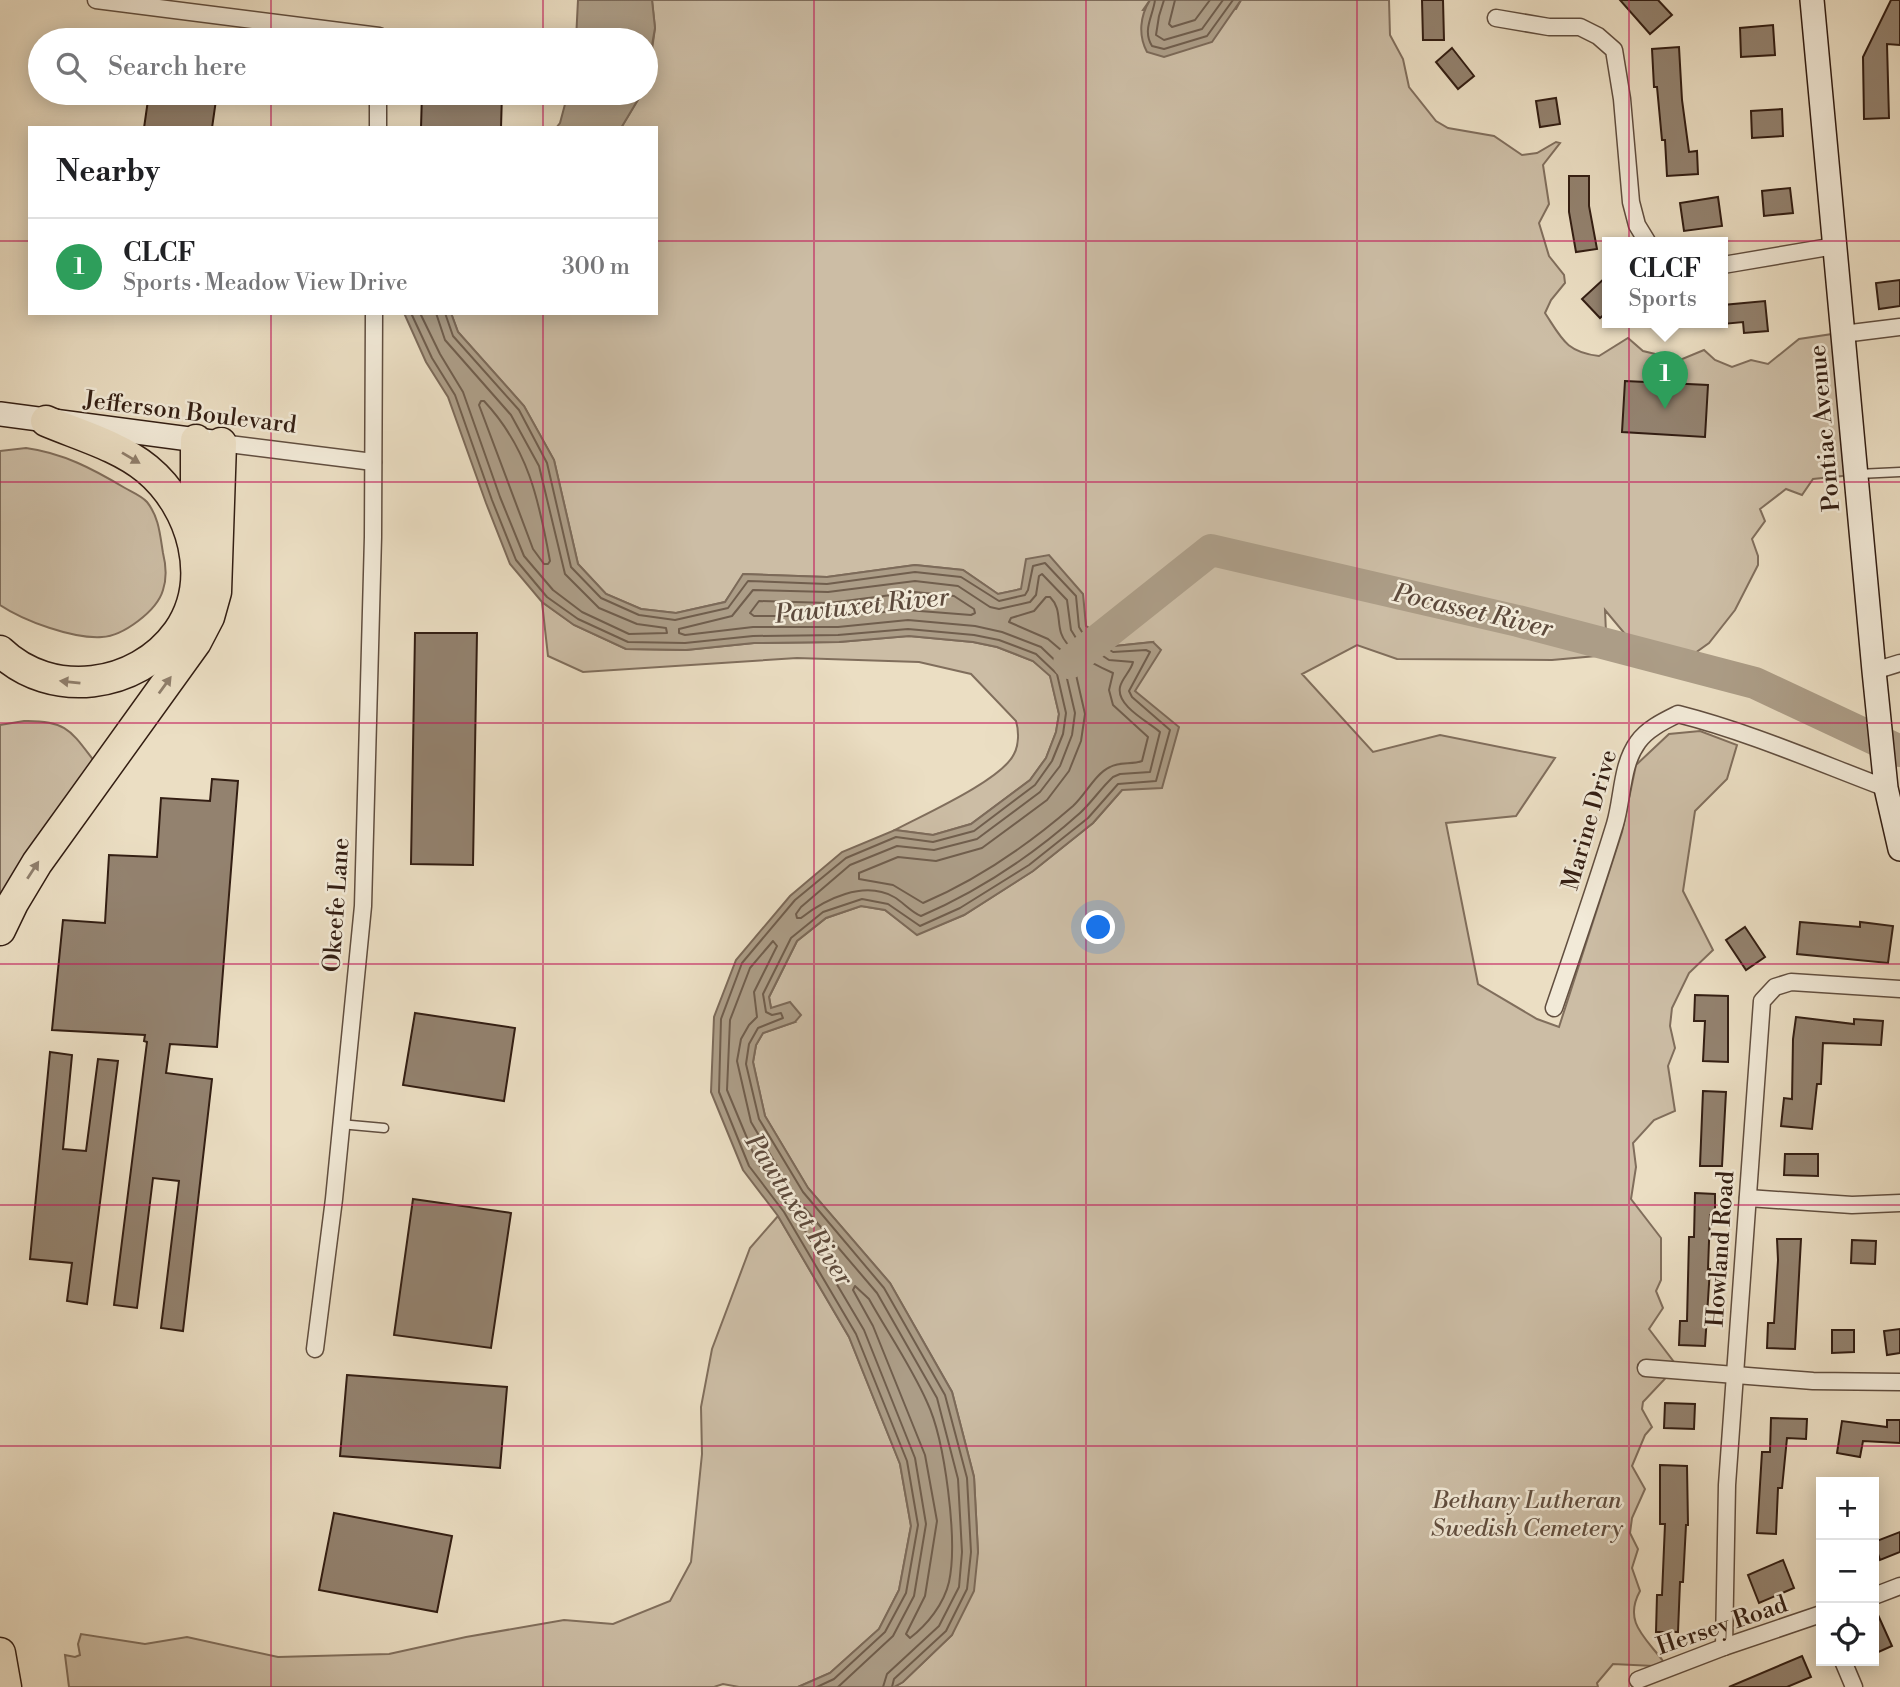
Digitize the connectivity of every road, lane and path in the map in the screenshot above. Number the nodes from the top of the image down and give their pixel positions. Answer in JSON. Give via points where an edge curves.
{"nodes":[{"id":1,"x":96,"y":0,"type":"edge"},
{"id":2,"x":1812,"y":0,"type":"edge"},
{"id":3,"x":1496,"y":18,"type":"dead end"},
{"id":4,"x":305,"y":28,"type":"edge"},
{"id":5,"x":378,"y":105,"type":"edge"},
{"id":6,"x":378,"y":126,"type":"edge"},
{"id":7,"x":1644,"y":237,"type":"edge"},
{"id":8,"x":1835,"y":246,"type":"junction"},
{"id":9,"x":1728,"y":264,"type":"edge"},
{"id":10,"x":374,"y":315,"type":"edge"},
{"id":11,"x":1900,"y":327,"type":"edge"},
{"id":12,"x":1843,"y":334,"type":"junction"},
{"id":13,"x":0,"y":415,"type":"edge"},
{"id":14,"x":46,"y":421,"type":"junction"},
{"id":15,"x":209,"y":442,"type":"junction"},
{"id":16,"x":373,"y":462,"type":"junction"},
{"id":17,"x":1900,"y":472,"type":"edge"},
{"id":18,"x":1855,"y":474,"type":"junction"},
{"id":19,"x":195,"y":552,"type":"junction"},
{"id":20,"x":0,"y":651,"type":"edge"},
{"id":21,"x":1900,"y":663,"type":"edge"},
{"id":22,"x":1874,"y":671,"type":"junction"},
{"id":23,"x":1886,"y":788,"type":"junction"},
{"id":24,"x":1900,"y":849,"type":"edge"},
{"id":25,"x":0,"y":930,"type":"edge"},
{"id":26,"x":1900,"y":989,"type":"edge"},
{"id":27,"x":1554,"y":1008,"type":"dead end"},
{"id":28,"x":340,"y":1124,"type":"junction"},
{"id":29,"x":384,"y":1128,"type":"dead end"},
{"id":30,"x":1748,"y":1198,"type":"junction"},
{"id":31,"x":1900,"y":1203,"type":"edge"},
{"id":32,"x":315,"y":1349,"type":"dead end"},
{"id":33,"x":1646,"y":1368,"type":"dead end"},
{"id":34,"x":1735,"y":1374,"type":"junction"},
{"id":35,"x":1900,"y":1382,"type":"edge"},
{"id":36,"x":1900,"y":1587,"type":"edge"},
{"id":37,"x":1879,"y":1594,"type":"edge"},
{"id":38,"x":1816,"y":1616,"type":"edge"},
{"id":39,"x":1724,"y":1647,"type":"junction"},
{"id":40,"x":0,"y":1653,"type":"edge"},
{"id":41,"x":1845,"y":1666,"type":"edge"},
{"id":42,"x":1638,"y":1680,"type":"dead end"},
{"id":43,"x":6,"y":1687,"type":"edge"},
{"id":44,"x":1854,"y":1687,"type":"edge"}],
"edges":[{"from":1,"to":4,"type":"street"},
{"from":2,"to":8,"type":"main road","name":"Pontiac Avenue"},
{"from":3,"to":7,"type":"street","via":[[1580,27],[1614,50],[1631,202]]},
{"from":5,"to":6,"type":"street"},
{"from":8,"to":9,"type":"street"},
{"from":8,"to":12,"type":"main road","name":"Pontiac Avenue"},
{"from":10,"to":16,"type":"street","name":"Okeefe Lane"},
{"from":11,"to":12,"type":"street"},
{"from":12,"to":18,"type":"main road","name":"Pontiac Avenue"},
{"from":13,"to":14,"type":"main road","name":"Jefferson Boulevard"},
{"from":14,"to":15,"type":"main road","name":"Jefferson Boulevard"},
{"from":14,"to":19,"type":"highway","one_way":true,"via":[[146,468],[181,509]]},
{"from":15,"to":16,"type":"street","name":"Jefferson Boulevard"},
{"from":15,"to":19,"type":"highway"},
{"from":25,"to":15,"type":"highway","one_way":true,"via":[[37,863],[196,642],[209,617],[217,578]]},
{"from":16,"to":28,"type":"street","name":"Okeefe Lane","via":[[363,906]]},
{"from":17,"to":18,"type":"lane"},
{"from":18,"to":22,"type":"main road","name":"Pontiac Avenue"},
{"from":19,"to":20,"type":"highway","one_way":true,"via":[[192,599],[179,630],[157,653],[130,671],[100,681],[63,682],[32,673]]},
{"from":21,"to":22,"type":"street"},
{"from":22,"to":23,"type":"main road","name":"Pontiac Avenue"},
{"from":23,"to":24,"type":"main road","name":"Pontiac Avenue"},
{"from":23,"to":27,"type":"street","name":"Marine Drive","via":[[1708,722],[1678,714],[1657,725],[1639,740],[1627,763],[1603,865]]},
{"from":26,"to":30,"type":"street","name":"Howland Road","via":[[1791,982],[1767,994],[1762,1001]]},
{"from":28,"to":29,"type":"lane"},
{"from":28,"to":32,"type":"street","name":"Okeefe Lane"},
{"from":30,"to":31,"type":"street","via":[[1852,1205]]},
{"from":30,"to":34,"type":"street","name":"Howland Road"},
{"from":33,"to":34,"type":"street"},
{"from":34,"to":35,"type":"street"},
{"from":34,"to":39,"type":"street","name":"Howland Road","via":[[1727,1485]]},
{"from":36,"to":37,"type":"street"},
{"from":38,"to":39,"type":"street","name":"Hersey Road"},
{"from":39,"to":42,"type":"street","name":"Hersey Road"},
{"from":40,"to":43,"type":"highway"},
{"from":41,"to":44,"type":"street"}]}
